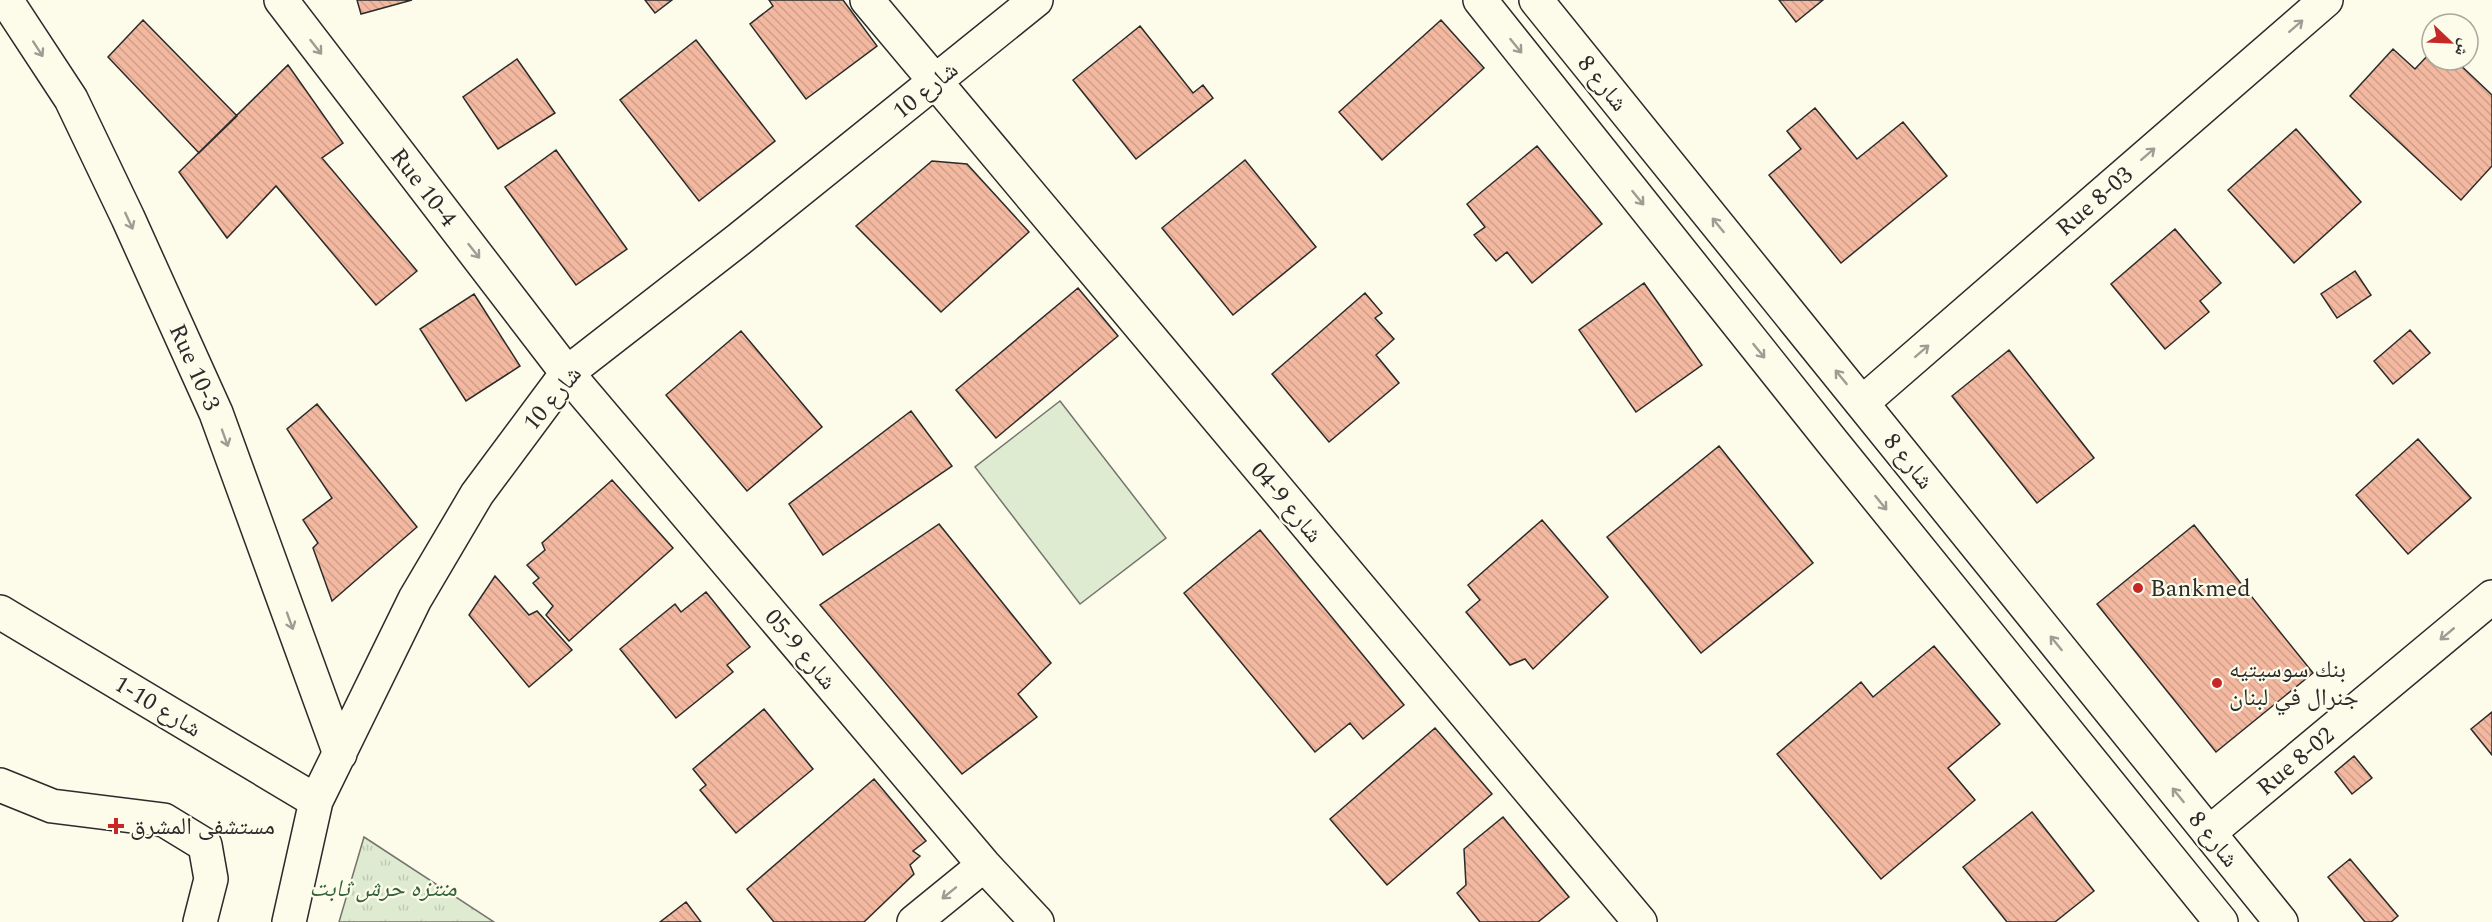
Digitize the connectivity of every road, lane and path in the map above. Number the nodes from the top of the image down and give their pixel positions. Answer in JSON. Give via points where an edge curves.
{"nodes":[{"id":1,"x":6,"y":0,"type":"edge"},
{"id":2,"x":281,"y":0,"type":"edge"},
{"id":3,"x":867,"y":0,"type":"edge"},
{"id":4,"x":1036,"y":0,"type":"edge"},
{"id":5,"x":1480,"y":0,"type":"edge"},
{"id":6,"x":1536,"y":0,"type":"edge"},
{"id":7,"x":2326,"y":0,"type":"edge"},
{"id":8,"x":934,"y":83,"type":"junction"},
{"id":9,"x":567,"y":373,"type":"junction"},
{"id":10,"x":1862,"y":403,"type":"junction"},
{"id":11,"x":2492,"y":597,"type":"edge"},
{"id":12,"x":0,"y":612,"type":"edge"},
{"id":13,"x":340,"y":754,"type":"junction"},
{"id":14,"x":0,"y":785,"type":"edge"},
{"id":15,"x":316,"y":801,"type":"junction"},
{"id":16,"x":2209,"y":834,"type":"junction"},
{"id":17,"x":984,"y":865,"type":"junction"},
{"id":18,"x":200,"y":922,"type":"edge"},
{"id":19,"x":289,"y":922,"type":"edge"},
{"id":20,"x":914,"y":922,"type":"edge"},
{"id":21,"x":1037,"y":922,"type":"edge"},
{"id":22,"x":1640,"y":922,"type":"edge"},
{"id":23,"x":2221,"y":922,"type":"edge"},
{"id":24,"x":2281,"y":922,"type":"edge"}],
"edges":[{"from":1,"to":13,"type":"main road","name":"Rue 10-3","one_way":true,"via":[[71,99],[216,413]]},
{"from":2,"to":9,"type":"main road","name":"Rue 10-4","one_way":true},
{"from":3,"to":8,"type":"main road","name":"شارع 9-04"},
{"from":4,"to":8,"type":"main road","name":"شارع 10"},
{"from":5,"to":23,"type":"main road","name":"شارع 8","one_way":true},
{"from":10,"to":6,"type":"main road","name":"شارع 8","one_way":true},
{"from":10,"to":7,"type":"main road","name":"Rue 8-03","one_way":true},
{"from":8,"to":9,"type":"main road","name":"شارع 10"},
{"from":8,"to":22,"type":"main road","name":"شارع 9-04"},
{"from":9,"to":13,"type":"main road","name":"شارع 10","via":[[477,494],[415,599]]},
{"from":9,"to":17,"type":"main road","name":"شارع 9-05"},
{"from":16,"to":10,"type":"main road","name":"شارع 8","one_way":true},
{"from":11,"to":16,"type":"main road","name":"Rue 8-02","one_way":true},
{"from":12,"to":15,"type":"main road","name":"شارع 10-1"},
{"from":13,"to":15,"type":"main road","name":"شارع 10"},
{"from":14,"to":18,"type":"main road","via":[[52,806],[164,820],[205,845],[211,879]]},
{"from":15,"to":19,"type":"main road","name":"شارع 10"},
{"from":16,"to":24,"type":"main road","name":"شارع 8"},
{"from":17,"to":20,"type":"main road","one_way":true},
{"from":17,"to":21,"type":"main road","name":"شارع 9-05"}]}
